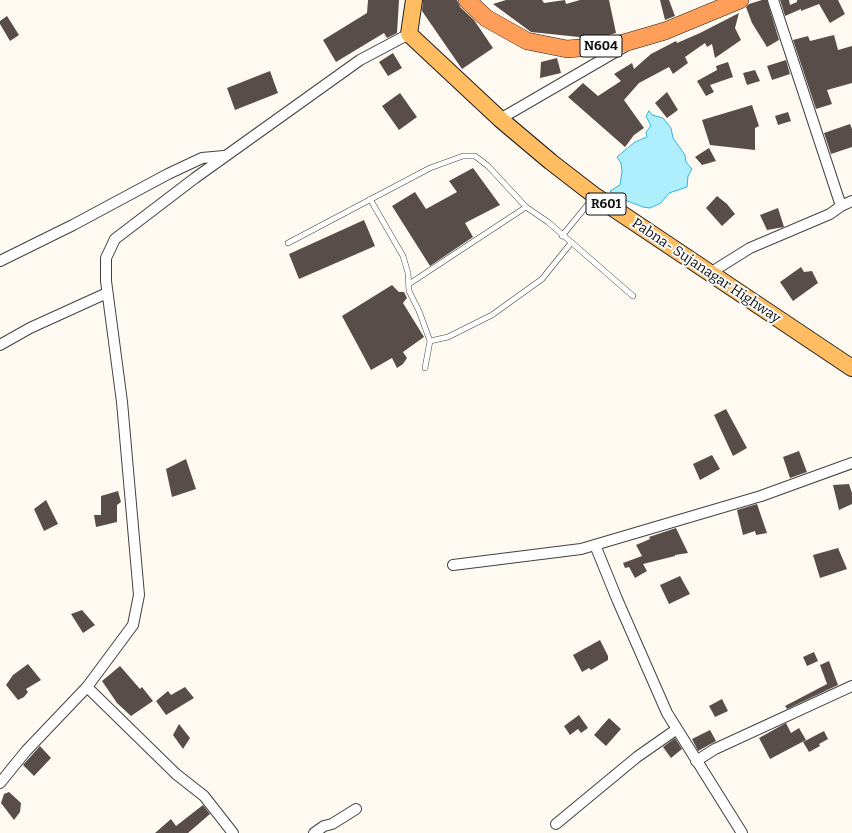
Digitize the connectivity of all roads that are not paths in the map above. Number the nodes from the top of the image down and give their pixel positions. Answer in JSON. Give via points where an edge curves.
{"nodes":[{"id":1,"x":414,"y":0,"type":"edge"},
{"id":2,"x":467,"y":0,"type":"edge"},
{"id":3,"x":740,"y":0,"type":"edge"},
{"id":4,"x":773,"y":0,"type":"edge"},
{"id":5,"x":409,"y":34,"type":"junction"},
{"id":6,"x":641,"y":38,"type":"junction"},
{"id":7,"x":500,"y":119,"type":"junction"},
{"id":8,"x":226,"y":156,"type":"junction"},
{"id":9,"x":595,"y":196,"type":"junction"},
{"id":10,"x":370,"y":199,"type":"junction"},
{"id":11,"x":852,"y":201,"type":"edge"},
{"id":12,"x":841,"y":206,"type":"junction"},
{"id":13,"x":526,"y":207,"type":"junction"},
{"id":14,"x":562,"y":236,"type":"junction"},
{"id":15,"x":288,"y":243,"type":"dead end"},
{"id":16,"x":571,"y":243,"type":"junction"},
{"id":17,"x":0,"y":261,"type":"edge"},
{"id":18,"x":710,"y":273,"type":"junction"},
{"id":19,"x":409,"y":284,"type":"junction"},
{"id":20,"x":107,"y":293,"type":"junction"},
{"id":21,"x":633,"y":296,"type":"dead end"},
{"id":22,"x":430,"y":341,"type":"junction"},
{"id":23,"x":0,"y":346,"type":"edge"},
{"id":24,"x":425,"y":368,"type":"dead end"},
{"id":25,"x":852,"y":368,"type":"edge"},
{"id":26,"x":852,"y":463,"type":"edge"},
{"id":27,"x":595,"y":545,"type":"junction"},
{"id":28,"x":453,"y":565,"type":"dead end"},
{"id":29,"x":852,"y":686,"type":"edge"},
{"id":30,"x":87,"y":687,"type":"junction"},
{"id":31,"x":677,"y":729,"type":"junction"},
{"id":32,"x":696,"y":761,"type":"junction"},
{"id":33,"x":0,"y":783,"type":"edge"},
{"id":34,"x":356,"y":809,"type":"dead end"},
{"id":35,"x":556,"y":824,"type":"dead end"},
{"id":36,"x":233,"y":833,"type":"edge"},
{"id":37,"x":314,"y":833,"type":"edge"},
{"id":38,"x":742,"y":833,"type":"edge"}],
"edges":[{"from":1,"to":5,"type":"main road"},
{"from":2,"to":6,"type":"highway","number":"N604","via":[[486,18],[527,41],[567,49],[617,45]]},
{"from":3,"to":6,"type":"highway","number":"N604","via":[[665,31]]},
{"from":4,"to":12,"type":"street"},
{"from":5,"to":7,"type":"main road","name":"Pabna- Sujanagar Highway","number":"R601"},
{"from":5,"to":8,"type":"street","via":[[360,60]]},
{"from":6,"to":7,"type":"street"},
{"from":7,"to":9,"type":"main road","name":"Pabna- Sujanagar Highway","number":"R601"},
{"from":8,"to":17,"type":"street","via":[[202,158]]},
{"from":8,"to":20,"type":"street","via":[[115,239],[106,258]]},
{"from":9,"to":14,"type":"lane"},
{"from":9,"to":18,"type":"main road","name":"Pabna- Sujanagar Highway","number":"R601"},
{"from":10,"to":13,"type":"lane","via":[[430,168],[463,156],[475,156],[488,166]]},
{"from":10,"to":15,"type":"lane"},
{"from":10,"to":19,"type":"lane","via":[[403,256]]},
{"from":11,"to":12,"type":"street"},
{"from":12,"to":18,"type":"street","via":[[830,214],[750,248]]},
{"from":13,"to":14,"type":"lane","via":[[548,222]]},
{"from":13,"to":19,"type":"lane"},
{"from":14,"to":16,"type":"lane"},
{"from":16,"to":21,"type":"lane"},
{"from":16,"to":22,"type":"lane","via":[[542,279],[492,315],[448,337]]},
{"from":18,"to":25,"type":"main road","name":"Pabna- Sujanagar Highway","number":"R601"},
{"from":19,"to":22,"type":"lane","via":[[409,291]]},
{"from":20,"to":23,"type":"street","via":[[30,328]]},
{"from":20,"to":30,"type":"street","via":[[122,402],[139,595],[133,625]]},
{"from":22,"to":24,"type":"lane"},
{"from":26,"to":27,"type":"street","via":[[761,496]]},
{"from":27,"to":28,"type":"street","via":[[581,549]]},
{"from":27,"to":31,"type":"street","via":[[667,713]]},
{"from":29,"to":32,"type":"street","via":[[715,749]]},
{"from":30,"to":33,"type":"street","via":[[26,751]]},
{"from":30,"to":36,"type":"street","via":[[176,774],[204,796]]},
{"from":31,"to":32,"type":"street"},
{"from":31,"to":35,"type":"street","via":[[637,757]]},
{"from":32,"to":38,"type":"street"},
{"from":34,"to":37,"type":"street"}]}
